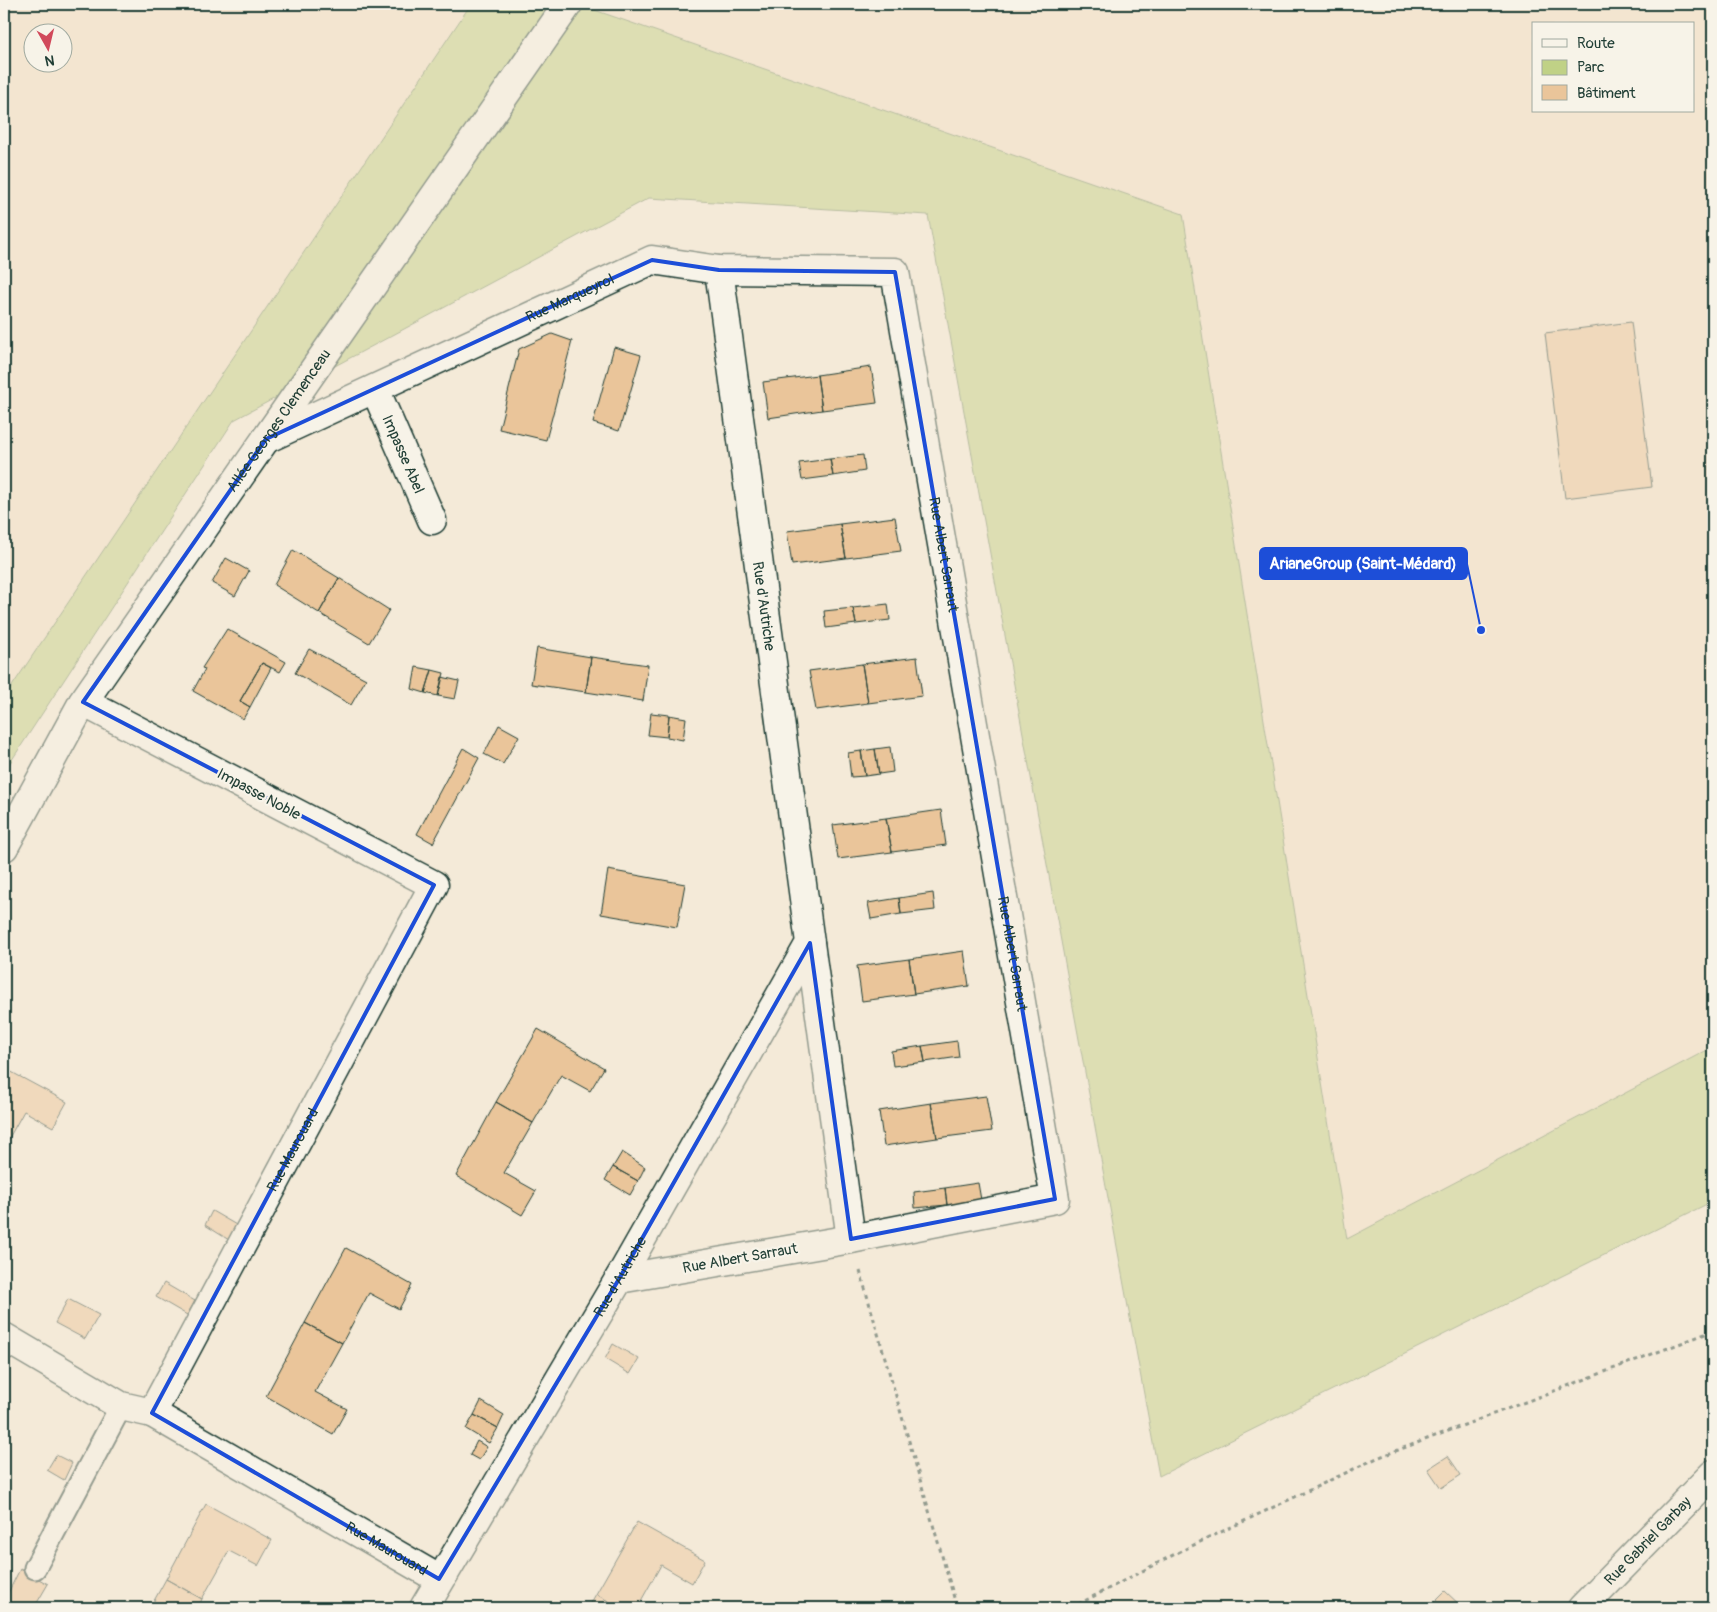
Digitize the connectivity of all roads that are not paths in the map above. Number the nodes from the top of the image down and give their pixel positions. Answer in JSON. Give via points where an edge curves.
{"nodes":[{"id":1,"x":568,"y":4,"type":"edge"},
{"id":2,"x":718,"y":270,"type":"junction"},
{"id":3,"x":895,"y":272,"type":"joint"},
{"id":4,"x":375,"y":388,"type":"junction"},
{"id":5,"x":266,"y":439,"type":"junction"},
{"id":6,"x":432,"y":520,"type":"dead end"},
{"id":7,"x":83,"y":702,"type":"junction"},
{"id":8,"x":4,"y":847,"type":"edge"},
{"id":9,"x":434,"y":886,"type":"joint"},
{"id":10,"x":810,"y":943,"type":"junction"},
{"id":11,"x":851,"y":1239,"type":"junction"},
{"id":12,"x":619,"y":1279,"type":"junction"},
{"id":13,"x":4,"y":1337,"type":"edge"},
{"id":14,"x":121,"y":1406,"type":"junction"},
{"id":15,"x":152,"y":1413,"type":"junction"},
{"id":16,"x":1713,"y":1474,"type":"edge"},
{"id":17,"x":35,"y":1568,"type":"dead end"},
{"id":18,"x":440,"y":1579,"type":"junction"},
{"id":19,"x":424,"y":1608,"type":"edge"},
{"id":20,"x":1582,"y":1608,"type":"edge"}],
"edges":[{"from":1,"to":5,"type":"street","name":"Allée Georges Clemenceau"},
{"from":2,"to":3,"type":"street","name":"Rue Marqueyrol"},
{"from":2,"to":4,"type":"street","name":"Rue Marqueyrol","via":[[652,260]]},
{"from":2,"to":10,"type":"street","name":"Rue d'Autriche"},
{"from":3,"to":11,"type":"street","name":"Rue Albert Sarraut","via":[[1055,1199]]},
{"from":4,"to":5,"type":"street","name":"Rue Marqueyrol"},
{"from":4,"to":6,"type":"street","name":"Impasse Abel"},
{"from":5,"to":7,"type":"street","name":"Allée Georges Clemenceau"},
{"from":7,"to":8,"type":"street","name":"Allée Georges Clemenceau"},
{"from":7,"to":9,"type":"street","name":"Impasse Noble"},
{"from":9,"to":15,"type":"street","name":"Rue Maurouard"},
{"from":10,"to":11,"type":"street","name":"Rue d'Autriche"},
{"from":10,"to":12,"type":"street","name":"Rue d'Autriche"},
{"from":11,"to":12,"type":"street","name":"Rue Albert Sarraut"},
{"from":12,"to":18,"type":"street","name":"Rue d'Autriche"},
{"from":13,"to":14,"type":"street","name":"Rue Maurouard"},
{"from":14,"to":15,"type":"street","name":"Rue Maurouard"},
{"from":14,"to":17,"type":"lane"},
{"from":15,"to":18,"type":"street","name":"Rue Maurouard"},
{"from":16,"to":20,"type":"street","name":"Rue Gabriel Garbay"},
{"from":18,"to":19,"type":"street","name":"Rue d'Autriche"}]}
